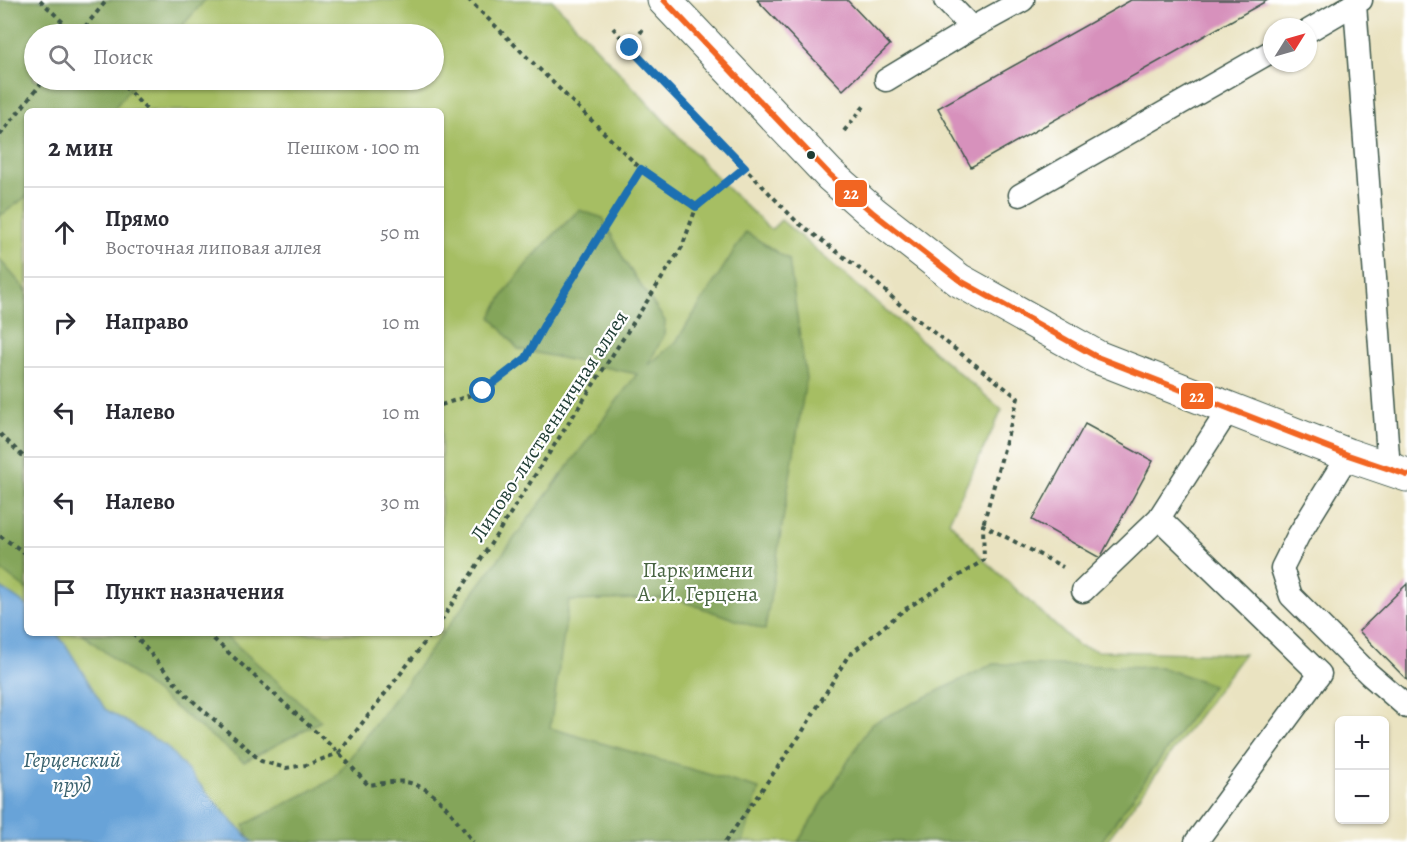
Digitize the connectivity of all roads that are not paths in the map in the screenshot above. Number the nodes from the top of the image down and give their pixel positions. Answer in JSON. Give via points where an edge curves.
{"nodes":[{"id":1,"x":664,"y":0,"type":"edge"},
{"id":2,"x":945,"y":0,"type":"edge"},
{"id":3,"x":1023,"y":0,"type":"edge"},
{"id":4,"x":1358,"y":2,"type":"edge"},
{"id":5,"x":1317,"y":26,"type":"edge"},
{"id":6,"x":972,"y":28,"type":"junction"},
{"id":7,"x":1263,"y":56,"type":"edge"},
{"id":8,"x":886,"y":81,"type":"dead end"},
{"id":9,"x":1020,"y":195,"type":"dead end"},
{"id":10,"x":1229,"y":409,"type":"junction"},
{"id":11,"x":1348,"y":455,"type":"junction"},
{"id":12,"x":1398,"y":472,"type":"edge"},
{"id":13,"x":1159,"y":518,"type":"junction"},
{"id":14,"x":1083,"y":591,"type":"road end"},
{"id":15,"x":1407,"y":708,"type":"edge"},
{"id":16,"x":1196,"y":842,"type":"edge"}],
"edges":[{"from":1,"to":10,"type":"street","via":[[830,175],[960,280],[1097,357]]},
{"from":2,"to":6,"type":"lane"},
{"from":3,"to":6,"type":"lane"},
{"from":4,"to":5,"type":"lane"},
{"from":4,"to":12,"type":"lane"},
{"from":6,"to":8,"type":"lane"},
{"from":7,"to":9,"type":"lane"},
{"from":10,"to":11,"type":"street"},
{"from":10,"to":13,"type":"lane"},
{"from":11,"to":12,"type":"street"},
{"from":11,"to":15,"type":"lane","via":[[1282,568],[1291,596]]},
{"from":13,"to":14,"type":"lane"},
{"from":13,"to":16,"type":"lane","via":[[1320,674]]}]}
